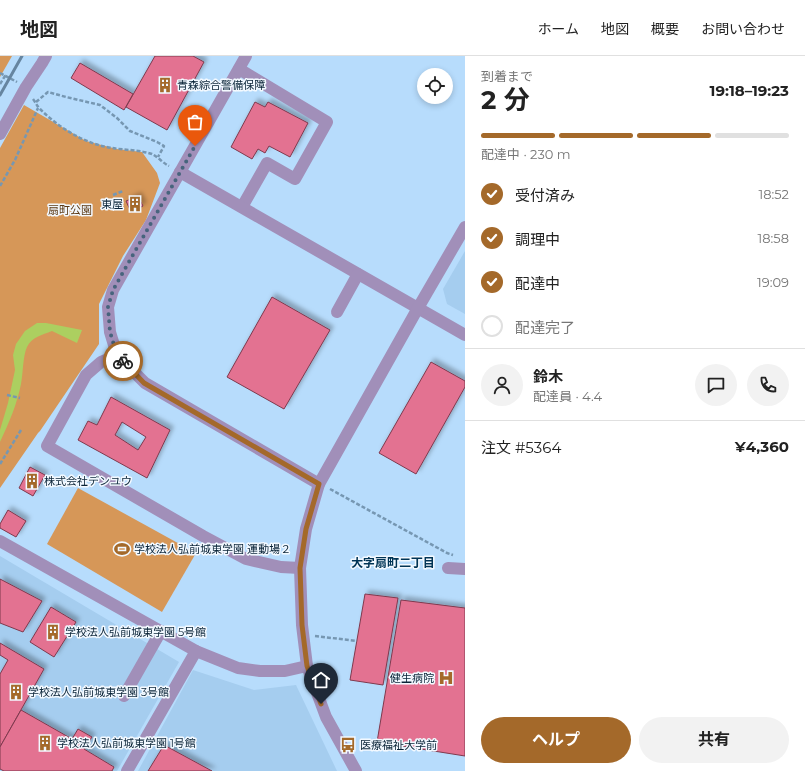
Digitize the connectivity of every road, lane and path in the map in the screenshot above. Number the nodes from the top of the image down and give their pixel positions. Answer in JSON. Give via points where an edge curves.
{"nodes":[{"id":1,"x":46,"y":56,"type":"edge"},
{"id":2,"x":246,"y":56,"type":"edge"},
{"id":3,"x":239,"y":69,"type":"junction"},
{"id":4,"x":0,"y":73,"type":"edge"},
{"id":5,"x":5,"y":76,"type":"junction"},
{"id":6,"x":0,"y":84,"type":"edge"},
{"id":7,"x":23,"y":85,"type":"junction"},
{"id":8,"x":36,"y":102,"type":"junction"},
{"id":9,"x":38,"y":108,"type":"junction"},
{"id":10,"x":0,"y":134,"type":"edge"},
{"id":11,"x":158,"y":158,"type":"junction"},
{"id":12,"x":180,"y":172,"type":"junction"},
{"id":13,"x":0,"y":186,"type":"edge"},
{"id":14,"x":123,"y":191,"type":"dead end"},
{"id":15,"x":113,"y":196,"type":"dead end"},
{"id":16,"x":242,"y":207,"type":"junction"},
{"id":17,"x":465,"y":227,"type":"edge"},
{"id":18,"x":358,"y":274,"type":"junction"},
{"id":19,"x":418,"y":308,"type":"junction"},
{"id":20,"x":337,"y":312,"type":"dead end"},
{"id":21,"x":465,"y":335,"type":"edge"},
{"id":22,"x":117,"y":355,"type":"junction"},
{"id":23,"x":7,"y":394,"type":"dead end"},
{"id":24,"x":20,"y":398,"type":"dead end"},
{"id":25,"x":21,"y":430,"type":"dead end"},
{"id":26,"x":0,"y":464,"type":"edge"},
{"id":27,"x":319,"y":484,"type":"junction"},
{"id":28,"x":0,"y":541,"type":"edge"},
{"id":29,"x":454,"y":556,"type":"dead end"},
{"id":30,"x":300,"y":568,"type":"junction"},
{"id":31,"x":448,"y":568,"type":"dead end"},
{"id":32,"x":465,"y":569,"type":"edge"},
{"id":33,"x":162,"y":632,"type":"junction"},
{"id":34,"x":314,"y":636,"type":"dead end"},
{"id":35,"x":357,"y":641,"type":"dead end"},
{"id":36,"x":196,"y":651,"type":"junction"},
{"id":37,"x":307,"y":666,"type":"junction"},
{"id":38,"x":124,"y":696,"type":"dead end"},
{"id":39,"x":127,"y":771,"type":"edge"},
{"id":40,"x":356,"y":771,"type":"edge"}],
"edges":[{"from":1,"to":7,"type":"street"},
{"from":2,"to":3,"type":"street"},
{"from":3,"to":12,"type":"street"},
{"from":3,"to":16,"type":"street","via":[[327,122],[295,179],[267,163]]},
{"from":4,"to":5,"type":"path"},
{"from":5,"to":6,"type":"path"},
{"from":5,"to":7,"type":"path"},
{"from":7,"to":8,"type":"path"},
{"from":7,"to":10,"type":"street"},
{"from":8,"to":9,"type":"path"},
{"from":8,"to":11,"type":"path","via":[[48,92],[100,105],[130,131],[164,146]]},
{"from":9,"to":11,"type":"path","via":[[55,124],[86,141],[110,148],[151,154]]},
{"from":9,"to":13,"type":"path","via":[[15,160]]},
{"from":11,"to":12,"type":"path"},
{"from":12,"to":16,"type":"street"},
{"from":12,"to":22,"type":"street","via":[[113,290],[108,307],[110,332]]},
{"from":14,"to":15,"type":"path"},
{"from":16,"to":18,"type":"street"},
{"from":17,"to":19,"type":"street"},
{"from":18,"to":19,"type":"street"},
{"from":18,"to":20,"type":"street"},
{"from":19,"to":21,"type":"street"},
{"from":19,"to":27,"type":"street"},
{"from":22,"to":27,"type":"street","via":[[144,383]]},
{"from":22,"to":30,"type":"street","via":[[101,362],[86,375],[47,446],[246,559],[281,567]]},
{"from":23,"to":24,"type":"path"},
{"from":25,"to":26,"type":"path"},
{"from":27,"to":29,"type":"path"},
{"from":27,"to":30,"type":"street","via":[[306,529]]},
{"from":28,"to":33,"type":"street"},
{"from":30,"to":37,"type":"street","via":[[302,625]]},
{"from":31,"to":32,"type":"street"},
{"from":33,"to":36,"type":"street"},
{"from":33,"to":38,"type":"street"},
{"from":34,"to":35,"type":"path"},
{"from":36,"to":37,"type":"street","via":[[238,668],[260,671],[285,671]]},
{"from":36,"to":39,"type":"street"},
{"from":37,"to":40,"type":"street","via":[[326,716]]}]}
